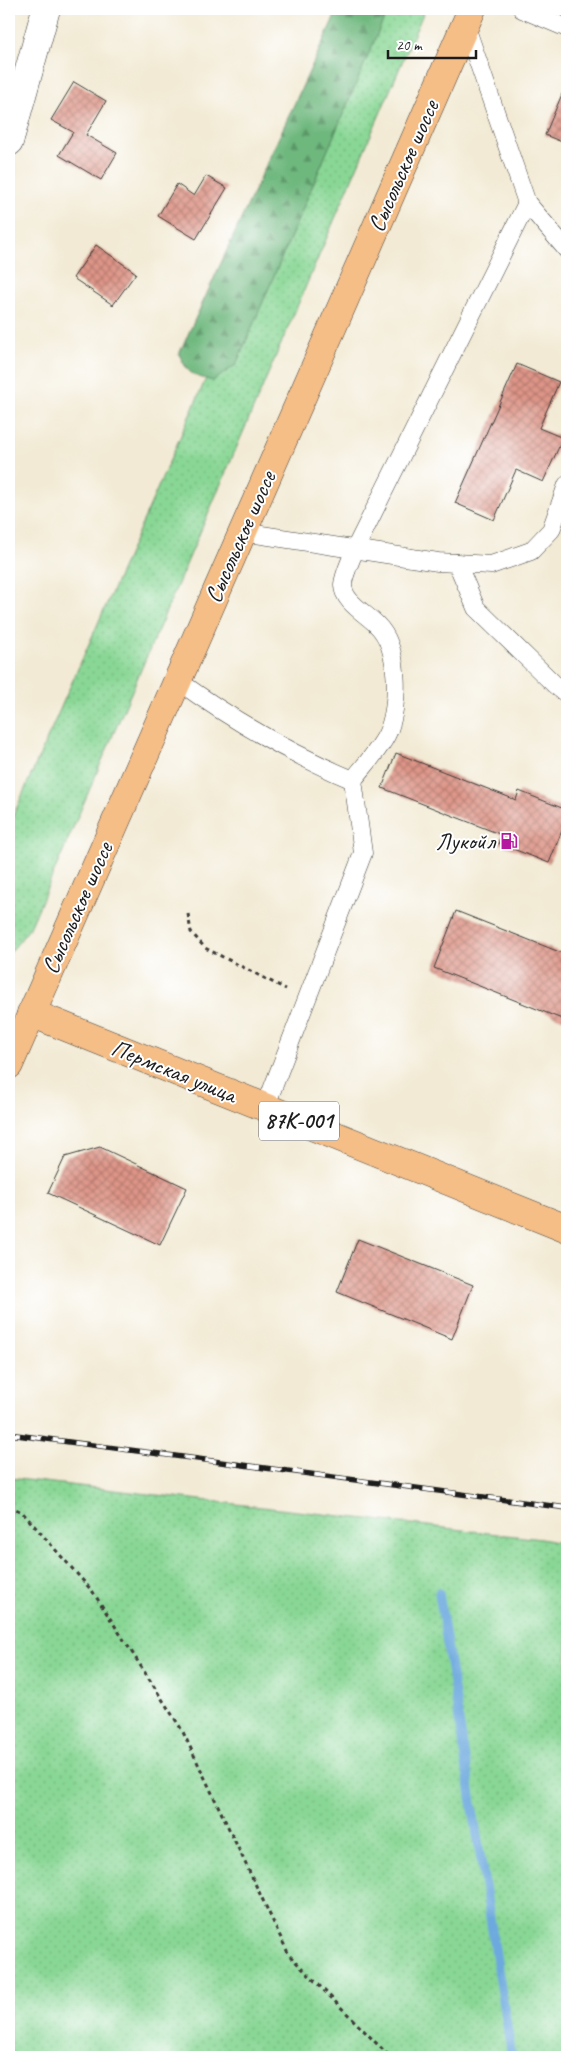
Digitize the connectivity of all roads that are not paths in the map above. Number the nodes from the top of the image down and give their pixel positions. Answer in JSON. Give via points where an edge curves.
{"nodes":[{"id":1,"x":46,"y":9,"type":"edge"},
{"id":2,"x":522,"y":9,"type":"edge"},
{"id":3,"x":469,"y":16,"type":"edge"},
{"id":4,"x":567,"y":28,"type":"edge"},
{"id":5,"x":9,"y":142,"type":"edge"},
{"id":6,"x":527,"y":202,"type":"junction"},
{"id":7,"x":567,"y":250,"type":"edge"},
{"id":8,"x":567,"y":485,"type":"edge"},
{"id":9,"x":242,"y":532,"type":"junction"},
{"id":10,"x":355,"y":549,"type":"junction"},
{"id":11,"x":457,"y":563,"type":"junction"},
{"id":12,"x":177,"y":680,"type":"junction"},
{"id":13,"x":567,"y":694,"type":"edge"},
{"id":14,"x":353,"y":780,"type":"junction"},
{"id":15,"x":31,"y":1013,"type":"junction"},
{"id":16,"x":9,"y":1065,"type":"edge"},
{"id":17,"x":265,"y":1108,"type":"junction"},
{"id":18,"x":567,"y":1229,"type":"edge"}],
"edges":[{"from":1,"to":5,"type":"street"},
{"from":2,"to":4,"type":"lane"},
{"from":3,"to":6,"type":"lane"},
{"from":3,"to":9,"type":"main road","name":"Сысольское шоссе"},
{"from":6,"to":7,"type":"lane"},
{"from":6,"to":10,"type":"lane"},
{"from":8,"to":11,"type":"lane","via":[[551,530],[530,551],[491,565]]},
{"from":9,"to":10,"type":"lane"},
{"from":9,"to":12,"type":"main road","name":"Сысольское шоссе"},
{"from":10,"to":11,"type":"lane"},
{"from":10,"to":14,"type":"lane","via":[[343,586],[349,600],[379,626],[392,653],[396,684],[394,711],[387,735]]},
{"from":11,"to":13,"type":"lane","via":[[476,608]]},
{"from":12,"to":14,"type":"lane","via":[[234,719],[315,764]]},
{"from":12,"to":15,"type":"main road","name":"Сысольское шоссе"},
{"from":14,"to":17,"type":"lane","via":[[363,853]]},
{"from":15,"to":16,"type":"main road","name":"Сысольское шоссе"},
{"from":15,"to":17,"type":"main road","name":"Пермская улица","number":"87К-001"},
{"from":17,"to":18,"type":"main road","name":"Пермская улица","number":"87К-001"}]}
